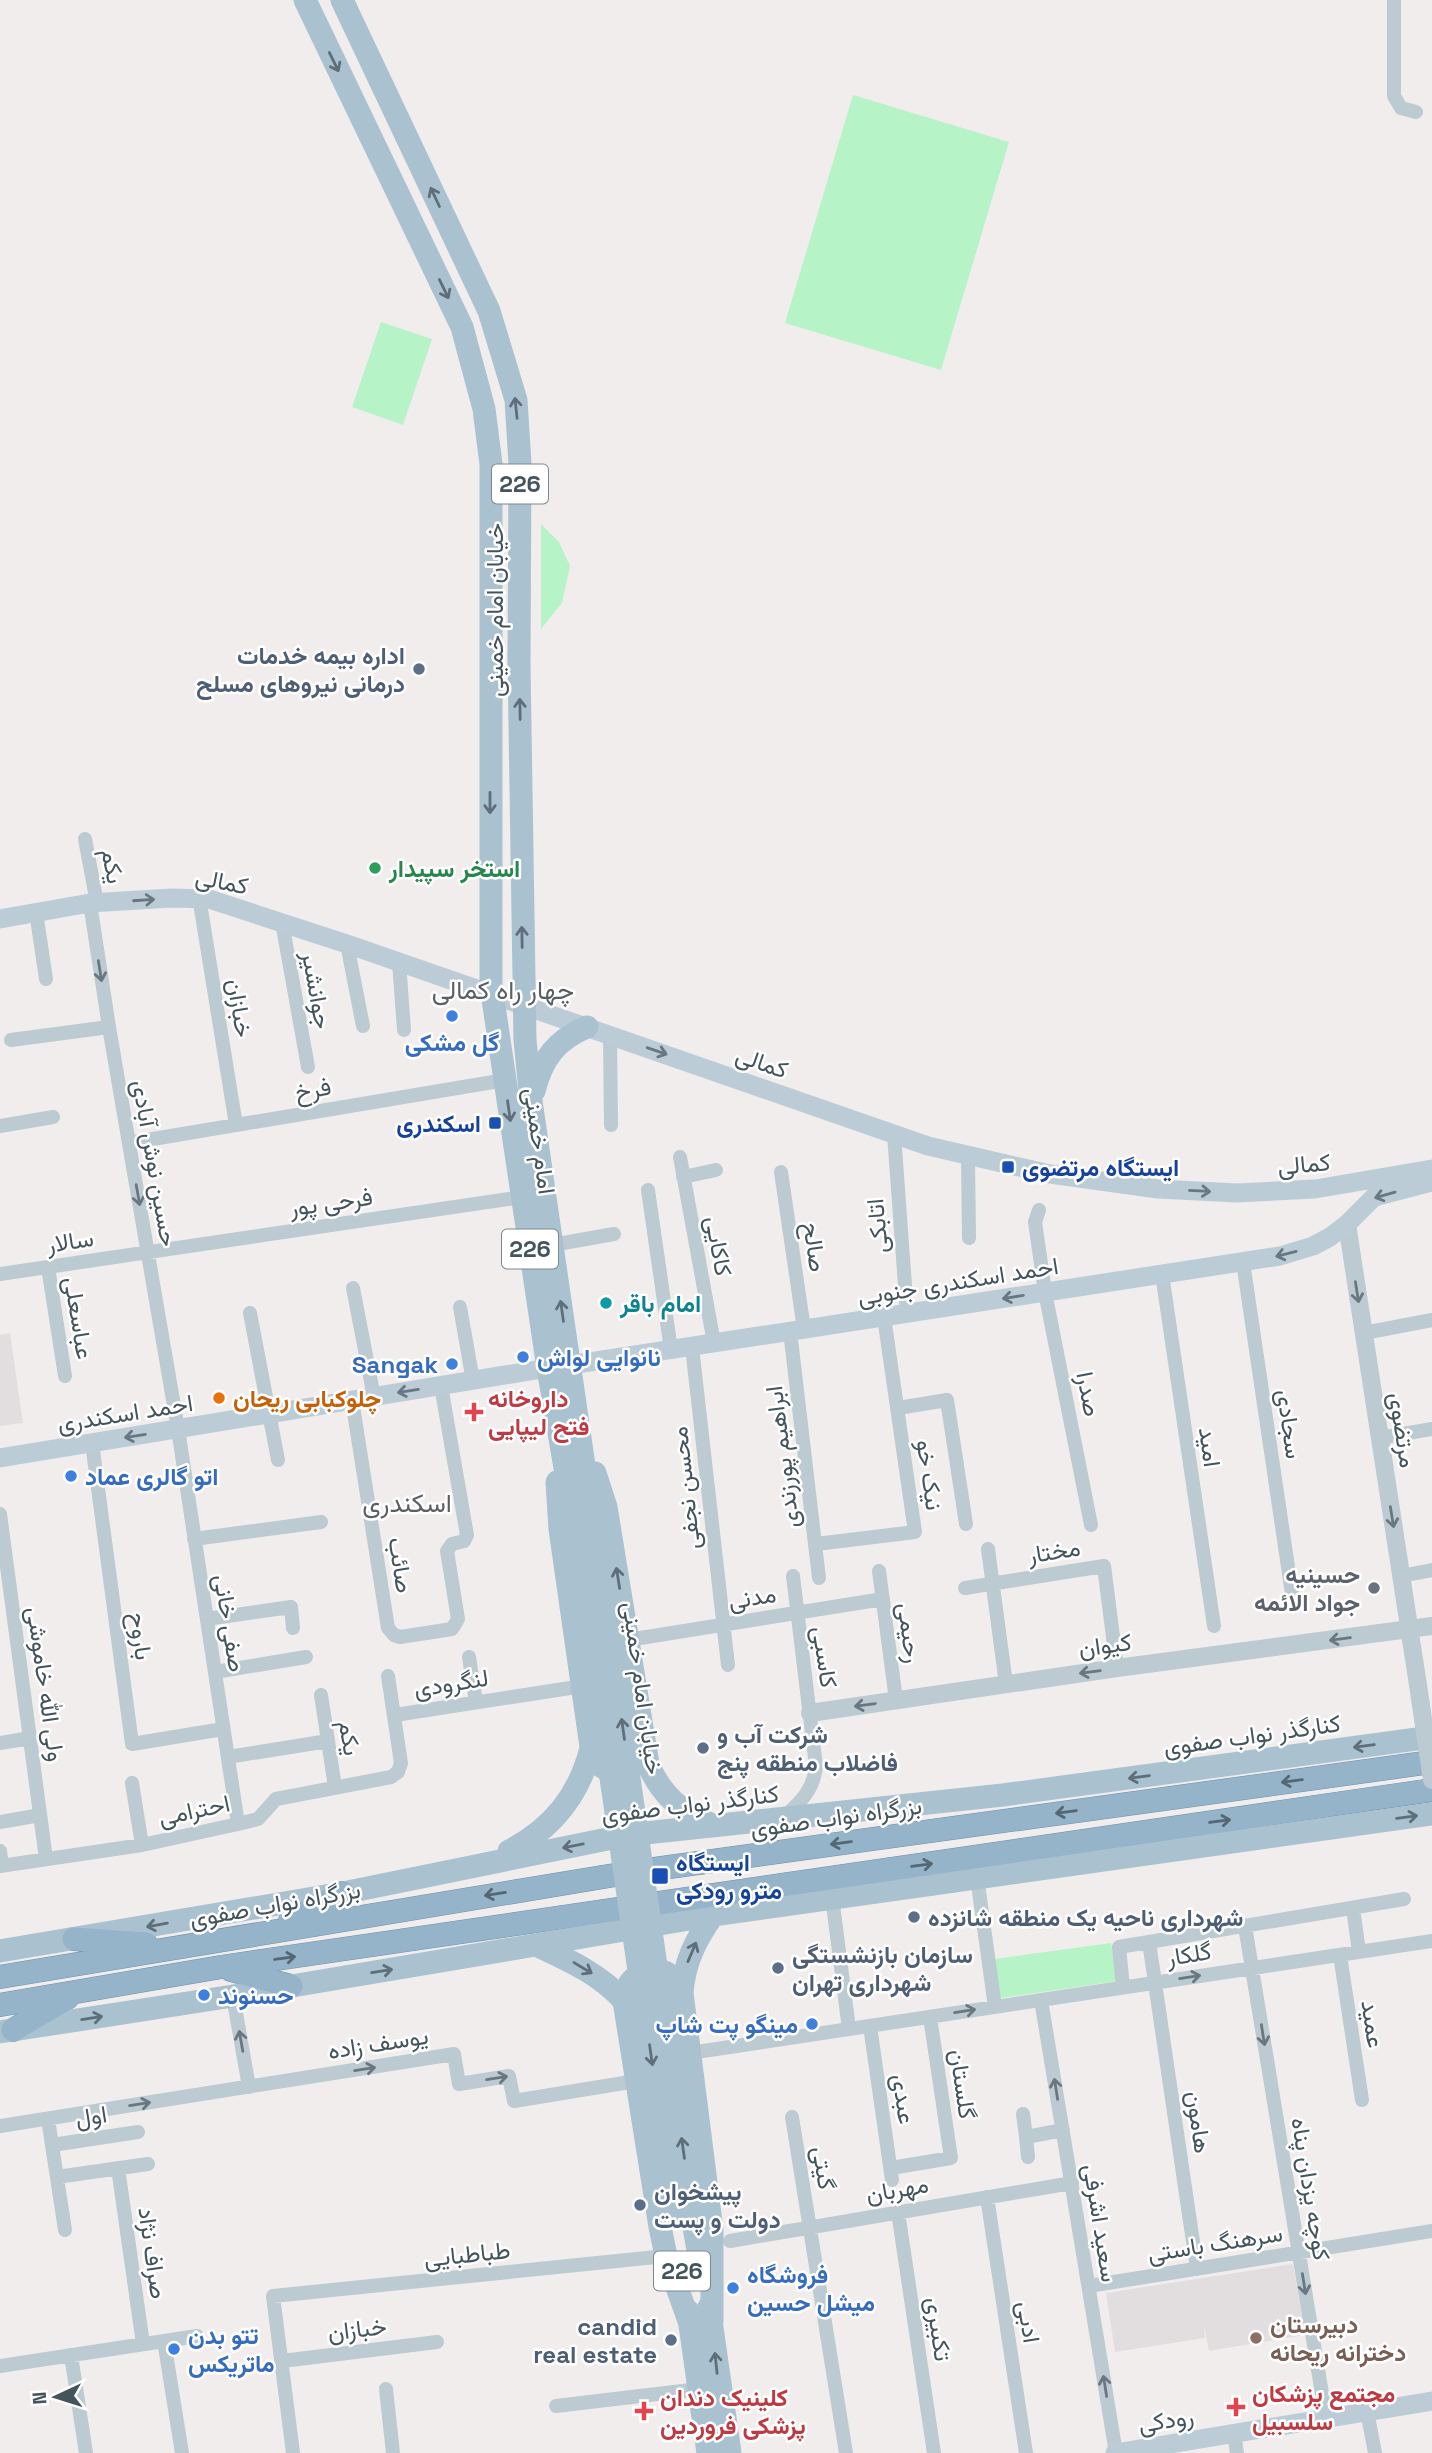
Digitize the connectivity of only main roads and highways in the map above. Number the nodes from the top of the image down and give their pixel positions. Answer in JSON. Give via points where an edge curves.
{"nodes":[{"id":1,"x":340,"y":0,"type":"edge"},
{"id":2,"x":307,"y":5,"type":"edge"},
{"id":3,"x":491,"y":464,"type":"junction"},
{"id":4,"x":520,"y":464,"type":"junction"},
{"id":5,"x":0,"y":919,"type":"edge"},
{"id":6,"x":492,"y":995,"type":"junction"},
{"id":7,"x":523,"y":1005,"type":"junction"},
{"id":8,"x":587,"y":1027,"type":"junction"},
{"id":9,"x":531,"y":1101,"type":"junction"},
{"id":10,"x":1432,"y":1169,"type":"edge"},
{"id":11,"x":1432,"y":1182,"type":"edge"},
{"id":12,"x":559,"y":1367,"type":"junction"},
{"id":13,"x":566,"y":1414,"type":"junction"},
{"id":14,"x":0,"y":1458,"type":"edge"},
{"id":15,"x":580,"y":1501,"type":"joint"},
{"id":16,"x":1432,"y":1737,"type":"edge"},
{"id":17,"x":643,"y":1742,"type":"junction"},
{"id":18,"x":591,"y":1748,"type":"junction"},
{"id":19,"x":1432,"y":1762,"type":"edge"},
{"id":20,"x":1432,"y":1790,"type":"edge"},
{"id":21,"x":1432,"y":1814,"type":"edge"},
{"id":22,"x":713,"y":1825,"type":"junction"},
{"id":23,"x":485,"y":1864,"type":"junction"},
{"id":24,"x":343,"y":1893,"type":"junction"},
{"id":25,"x":713,"y":1915,"type":"junction"},
{"id":26,"x":271,"y":1931,"type":"junction"},
{"id":27,"x":74,"y":1939,"type":"junction"},
{"id":28,"x":536,"y":1945,"type":"junction"},
{"id":29,"x":184,"y":1946,"type":"junction"},
{"id":30,"x":0,"y":1951,"type":"edge"},
{"id":31,"x":221,"y":1967,"type":"junction"},
{"id":32,"x":0,"y":1977,"type":"edge"},
{"id":33,"x":290,"y":1986,"type":"junction"},
{"id":34,"x":77,"y":1992,"type":"junction"},
{"id":35,"x":682,"y":1993,"type":"junction"},
{"id":36,"x":624,"y":2001,"type":"junction"},
{"id":37,"x":0,"y":2004,"type":"edge"},
{"id":38,"x":6,"y":2031,"type":"edge"},
{"id":39,"x":701,"y":2323,"type":"junction"},
{"id":40,"x":1432,"y":2401,"type":"edge"},
{"id":41,"x":1236,"y":2443,"type":"edge"},
{"id":42,"x":708,"y":2453,"type":"edge"},
{"id":43,"x":730,"y":2453,"type":"edge"},
{"id":44,"x":1116,"y":2453,"type":"edge"}],
"edges":[{"from":1,"to":2,"type":"main road","via":[[324,15]]},
{"from":4,"to":1,"type":"main road","name":"خیابان امام خمینی","number":"226","one_way":true,"via":[[516,400],[489,311]]},
{"from":2,"to":3,"type":"main road","name":"خیابان امام خمینی","number":"226","one_way":true,"via":[[462,327],[484,409]]},
{"from":3,"to":4,"type":"main road","via":[[497,453],[507,449]]},
{"from":3,"to":6,"type":"main road","name":"خیابان امام خمینی","number":"226","one_way":true},
{"from":7,"to":4,"type":"main road","name":"خیابان امام خمینی","number":"226","one_way":true},
{"from":5,"to":6,"type":"main road","name":"کمالی","one_way":true,"via":[[94,903],[199,897]]},
{"from":6,"to":7,"type":"main road","name":"کمالی"},
{"from":6,"to":12,"type":"main road","name":"امام خمینی","number":"226","one_way":true,"via":[[522,1197]]},
{"from":7,"to":8,"type":"main road","name":"کمالی"},
{"from":7,"to":9,"type":"main road","name":"امام خمینی","number":"226"},
{"from":8,"to":9,"type":"main road","via":[[550,1052]]},
{"from":8,"to":10,"type":"main road","name":"کمالی","one_way":true,"via":[[928,1146],[1050,1174],[1158,1189],[1237,1193],[1315,1189]]},
{"from":12,"to":9,"type":"main road","name":"امام خمینی","number":"226","one_way":true,"via":[[552,1245]]},
{"from":11,"to":12,"type":"main road","name":"احمد اسکندری جنوبی","one_way":true,"via":[[1374,1198],[1347,1224],[1313,1246],[1280,1256]]},
{"from":12,"to":13,"type":"main road","name":"امام خمینی","number":"226"},
{"from":12,"to":14,"type":"main road","name":"احمد اسکندری","one_way":true},
{"from":13,"to":15,"type":"main road","name":"امام خمینی","number":"226"},
{"from":17,"to":13,"type":"main road","one_way":true,"via":[[606,1507]]},
{"from":13,"to":18,"type":"main road","via":[[557,1505]]},
{"from":15,"to":39,"type":"main road","name":"خیابان امام خمینی","number":"226","bridge":true},
{"from":16,"to":22,"type":"main road","name":"کنارگذر نواب صفوی","one_way":true,"via":[[1003,1795]]},
{"from":17,"to":18,"type":"main road","via":[[636,1764],[620,1772],[603,1768]]},
{"from":17,"to":22,"type":"main road","via":[[662,1790],[680,1808]]},
{"from":18,"to":23,"type":"main road","via":[[580,1782],[562,1812],[536,1836]]},
{"from":19,"to":26,"type":"highway","name":"بزرگراه نواب صفوی","one_way":true,"via":[[633,1872]]},
{"from":31,"to":20,"type":"highway","one_way":true},
{"from":25,"to":21,"type":"main road","one_way":true},
{"from":22,"to":23,"type":"main road","name":"کنارگذر نواب صفوی","one_way":true,"via":[[627,1835]]},
{"from":23,"to":24,"type":"main road","name":"کنارگذر نواب صفوی"},
{"from":24,"to":26,"type":"highway"},
{"from":24,"to":27,"type":"main road","name":"کنارگذر نواب صفوی","one_way":true},
{"from":25,"to":28,"type":"main road"},
{"from":35,"to":25,"type":"main road","one_way":true,"via":[[691,1950]]},
{"from":26,"to":29,"type":"highway","name":"بزرگراه نواب صفوی"},
{"from":27,"to":29,"type":"highway"},
{"from":27,"to":30,"type":"main road","name":"کنارگذر نواب صفوی"},
{"from":33,"to":28,"type":"main road","one_way":true},
{"from":28,"to":36,"type":"main road","one_way":true,"via":[[582,1967]]},
{"from":29,"to":32,"type":"highway","name":"بزرگراه نواب صفوی"},
{"from":31,"to":33,"type":"highway"},
{"from":31,"to":34,"type":"highway"},
{"from":38,"to":33,"type":"main road","one_way":true},
{"from":34,"to":37,"type":"highway"},
{"from":34,"to":38,"type":"highway"},
{"from":35,"to":36,"type":"main road","via":[[669,1974],[647,1970],[628,1984]]},
{"from":35,"to":39,"type":"main road","via":[[712,2230]]},
{"from":36,"to":39,"type":"main road","via":[[666,2256]]},
{"from":39,"to":42,"type":"main road","number":"226","via":[[699,2389]]},
{"from":43,"to":39,"type":"main road","number":"226","one_way":true},
{"from":40,"to":41,"type":"main road","name":"رودکی","via":[[1326,2418]]},
{"from":41,"to":44,"type":"main road","name":"رودکی"}]}
